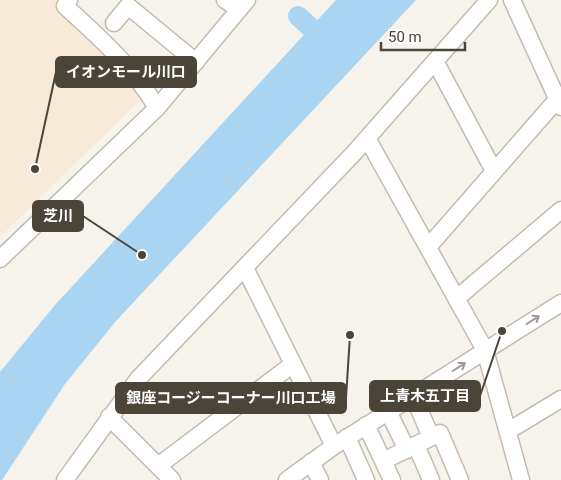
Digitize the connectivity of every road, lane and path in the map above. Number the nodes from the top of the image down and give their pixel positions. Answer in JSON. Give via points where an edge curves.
{"nodes":[{"id":1,"x":69,"y":0,"type":"edge"},
{"id":2,"x":225,"y":0,"type":"edge"},
{"id":3,"x":489,"y":0,"type":"edge"},
{"id":4,"x":512,"y":0,"type":"edge"},
{"id":5,"x":243,"y":5,"type":"edge"},
{"id":6,"x":114,"y":23,"type":"dead end"},
{"id":7,"x":435,"y":61,"type":"junction"},
{"id":8,"x":196,"y":62,"type":"junction"},
{"id":9,"x":560,"y":101,"type":"edge"},
{"id":10,"x":157,"y":108,"type":"junction"},
{"id":11,"x":367,"y":138,"type":"junction"},
{"id":12,"x":494,"y":171,"type":"junction"},
{"id":13,"x":561,"y":210,"type":"edge"},
{"id":14,"x":429,"y":246,"type":"junction"},
{"id":15,"x":1,"y":256,"type":"edge"},
{"id":16,"x":245,"y":268,"type":"junction"},
{"id":17,"x":457,"y":298,"type":"junction"},
{"id":18,"x":561,"y":303,"type":"edge"},
{"id":19,"x":485,"y":350,"type":"junction"},
{"id":20,"x":293,"y":364,"type":"junction"},
{"id":21,"x":413,"y":396,"type":"junction"},
{"id":22,"x":561,"y":399,"type":"edge"},
{"id":23,"x":388,"y":411,"type":"junction"},
{"id":24,"x":109,"y":417,"type":"junction"},
{"id":25,"x":366,"y":425,"type":"junction"},
{"id":26,"x":508,"y":431,"type":"junction"},
{"id":27,"x":431,"y":437,"type":"junction"},
{"id":28,"x":340,"y":441,"type":"junction"},
{"id":29,"x":412,"y":447,"type":"junction"},
{"id":30,"x":383,"y":461,"type":"junction"},
{"id":31,"x":311,"y":462,"type":"junction"},
{"id":32,"x":158,"y":466,"type":"junction"},
{"id":33,"x":65,"y":480,"type":"edge"},
{"id":34,"x":172,"y":480,"type":"edge"},
{"id":35,"x":287,"y":480,"type":"edge"},
{"id":36,"x":320,"y":480,"type":"edge"},
{"id":37,"x":366,"y":480,"type":"edge"},
{"id":38,"x":392,"y":480,"type":"edge"},
{"id":39,"x":431,"y":480,"type":"edge"},
{"id":40,"x":460,"y":480,"type":"edge"},
{"id":41,"x":521,"y":480,"type":"edge"}],
"edges":[{"from":1,"to":10,"type":"street","via":[[65,6],[117,53],[143,84]]},
{"from":2,"to":5,"type":"street"},
{"from":3,"to":7,"type":"street"},
{"from":4,"to":9,"type":"street"},
{"from":5,"to":8,"type":"street"},
{"from":6,"to":8,"type":"street","via":[[128,6]]},
{"from":7,"to":11,"type":"street"},
{"from":7,"to":12,"type":"street"},
{"from":8,"to":10,"type":"street"},
{"from":9,"to":12,"type":"street"},
{"from":10,"to":15,"type":"street"},
{"from":11,"to":14,"type":"street"},
{"from":11,"to":16,"type":"street"},
{"from":12,"to":14,"type":"street"},
{"from":13,"to":17,"type":"street"},
{"from":14,"to":17,"type":"street"},
{"from":16,"to":20,"type":"street"},
{"from":16,"to":24,"type":"street","via":[[138,379]]},
{"from":17,"to":19,"type":"street"},
{"from":19,"to":18,"type":"street","one_way":true},
{"from":21,"to":19,"type":"street","one_way":true},
{"from":19,"to":26,"type":"street"},
{"from":20,"to":28,"type":"street"},
{"from":20,"to":32,"type":"street"},
{"from":21,"to":23,"type":"street"},
{"from":21,"to":27,"type":"street"},
{"from":22,"to":26,"type":"street"},
{"from":23,"to":25,"type":"street"},
{"from":23,"to":29,"type":"street"},
{"from":24,"to":32,"type":"street"},
{"from":24,"to":33,"type":"street"},
{"from":25,"to":28,"type":"street"},
{"from":25,"to":30,"type":"street"},
{"from":26,"to":41,"type":"street"},
{"from":27,"to":29,"type":"street"},
{"from":27,"to":40,"type":"street","via":[[440,433]]},
{"from":28,"to":31,"type":"street"},
{"from":28,"to":37,"type":"street"},
{"from":29,"to":30,"type":"street"},
{"from":29,"to":39,"type":"street"},
{"from":30,"to":38,"type":"street"},
{"from":31,"to":35,"type":"street"},
{"from":31,"to":36,"type":"street"},
{"from":32,"to":34,"type":"street"}]}
